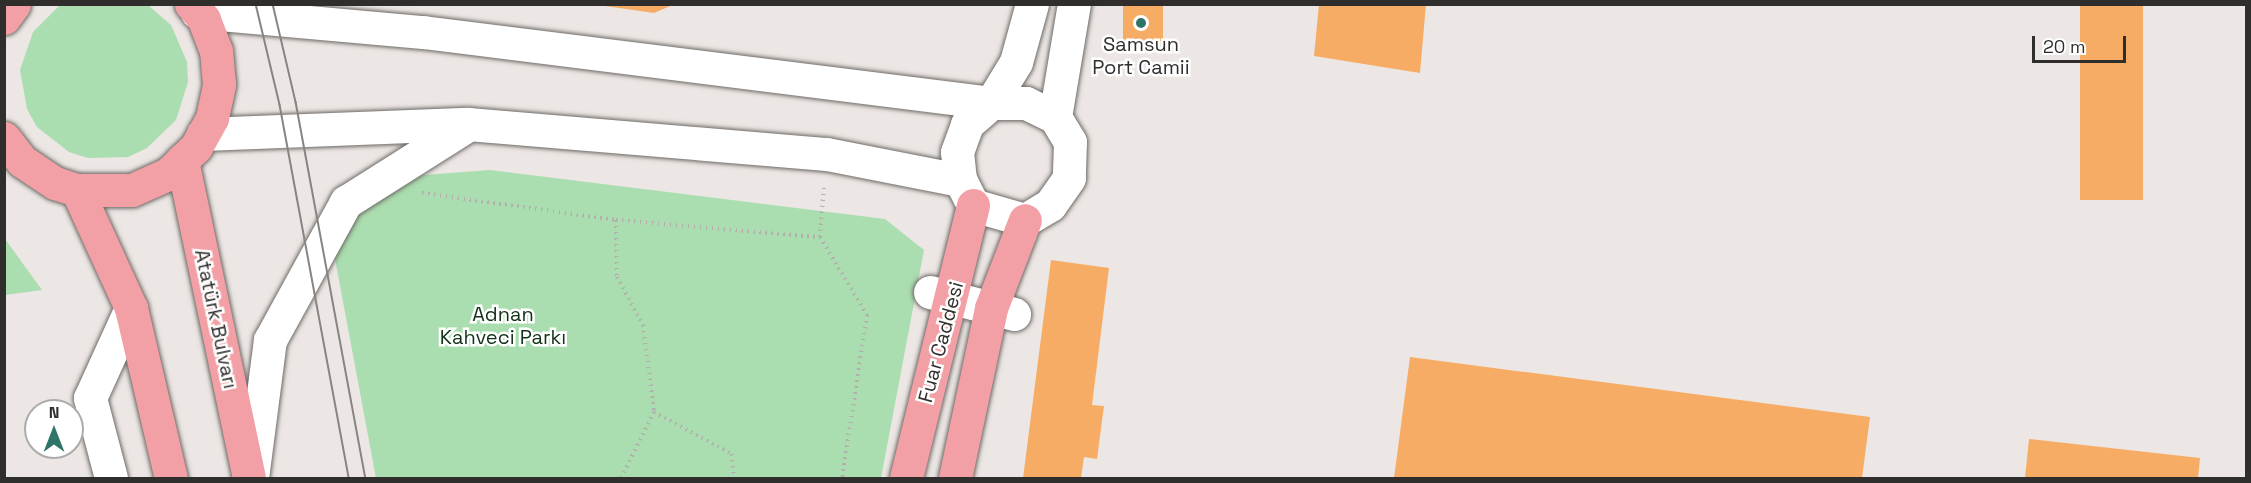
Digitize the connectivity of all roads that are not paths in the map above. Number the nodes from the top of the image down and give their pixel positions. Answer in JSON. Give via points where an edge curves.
{"nodes":[{"id":1,"x":14,"y":4,"type":"edge"},
{"id":2,"x":1032,"y":4,"type":"edge"},
{"id":3,"x":1074,"y":4,"type":"edge"},
{"id":4,"x":194,"y":8,"type":"edge"},
{"id":5,"x":4,"y":18,"type":"edge"},
{"id":6,"x":991,"y":103,"type":"junction"},
{"id":7,"x":1055,"y":117,"type":"junction"},
{"id":8,"x":468,"y":124,"type":"junction"},
{"id":9,"x":202,"y":134,"type":"junction"},
{"id":10,"x":5,"y":138,"type":"edge"},
{"id":11,"x":182,"y":160,"type":"junction"},
{"id":12,"x":77,"y":190,"type":"junction"},
{"id":13,"x":966,"y":192,"type":"junction"},
{"id":14,"x":1025,"y":220,"type":"junction"},
{"id":15,"x":941,"y":295,"type":"junction"},
{"id":16,"x":131,"y":308,"type":"junction"},
{"id":17,"x":1002,"y":311,"type":"junction"},
{"id":18,"x":111,"y":478,"type":"edge"},
{"id":19,"x":171,"y":478,"type":"edge"},
{"id":20,"x":251,"y":478,"type":"edge"},
{"id":21,"x":906,"y":478,"type":"edge"},
{"id":22,"x":954,"y":478,"type":"edge"}],
"edges":[{"from":1,"to":5,"type":"main road"},
{"from":2,"to":6,"type":"street","via":[[1016,62]]},
{"from":3,"to":7,"type":"street"},
{"from":4,"to":6,"type":"street","via":[[423,32]]},
{"from":4,"to":9,"type":"main road","via":[[216,51],[219,84],[212,118]]},
{"from":6,"to":7,"type":"street","via":[[1026,103]]},
{"from":6,"to":13,"type":"street","via":[[968,124],[957,152]]},
{"from":7,"to":14,"type":"street","via":[[1070,142],[1069,178],[1050,205]]},
{"from":8,"to":9,"type":"street"},
{"from":8,"to":13,"type":"street","via":[[827,154]]},
{"from":8,"to":20,"type":"street","via":[[346,202],[270,340]]},
{"from":9,"to":11,"type":"main road"},
{"from":10,"to":12,"type":"main road","via":[[22,161],[55,183]]},
{"from":11,"to":12,"type":"main road","via":[[168,174],[132,190]]},
{"from":11,"to":20,"type":"main road","name":"Atatürk Bulvarı"},
{"from":12,"to":16,"type":"main road"},
{"from":13,"to":14,"type":"street"},
{"from":13,"to":15,"type":"main road","name":"Fuar Caddesi"},
{"from":14,"to":17,"type":"main road","name":"Fuar Caddesi"},
{"from":15,"to":17,"type":"street"},
{"from":15,"to":21,"type":"main road","name":"Fuar Caddesi"},
{"from":16,"to":18,"type":"street","via":[[90,398]]},
{"from":16,"to":19,"type":"main road"},
{"from":17,"to":22,"type":"main road","name":"Fuar Caddesi"}]}
